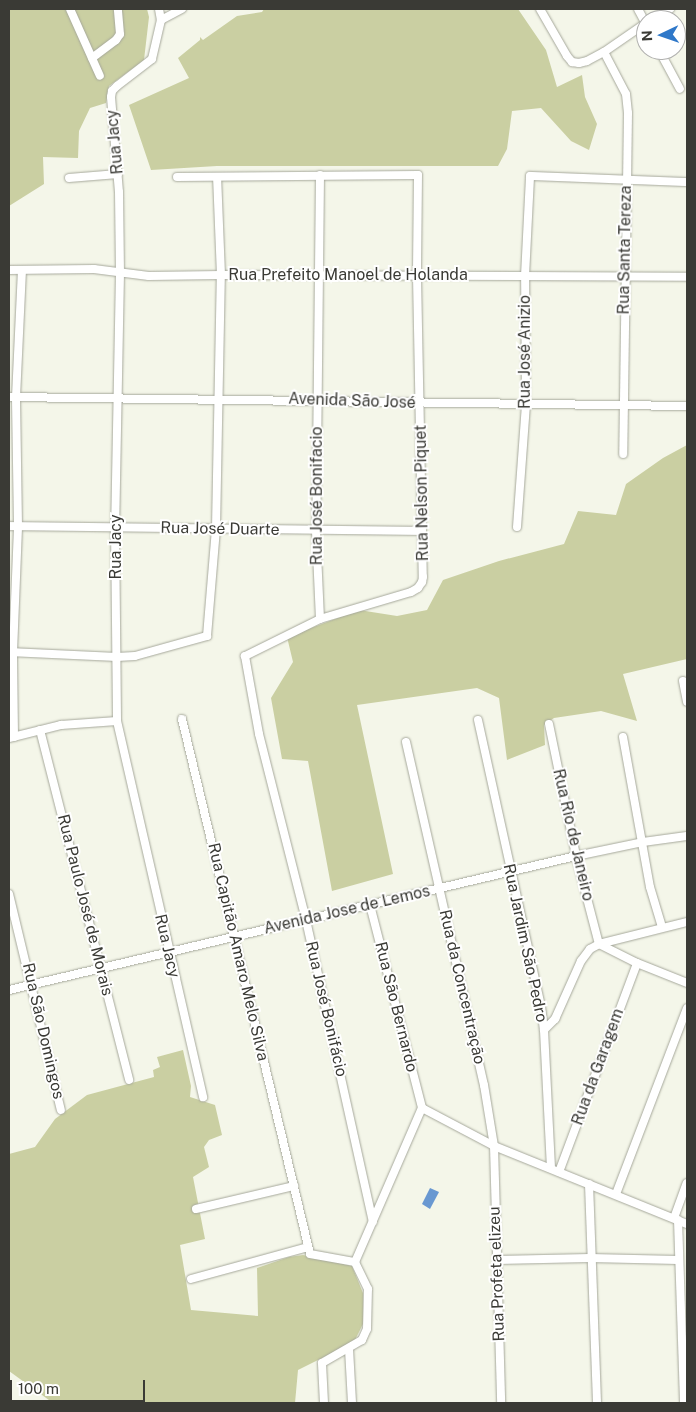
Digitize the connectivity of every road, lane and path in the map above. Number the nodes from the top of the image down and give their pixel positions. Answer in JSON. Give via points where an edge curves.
{"nodes":[{"id":1,"x":70,"y":9,"type":"edge"},
{"id":2,"x":118,"y":9,"type":"edge"},
{"id":3,"x":158,"y":9,"type":"edge"},
{"id":4,"x":182,"y":9,"type":"edge"},
{"id":5,"x":540,"y":9,"type":"edge"},
{"id":6,"x":161,"y":20,"type":"junction"},
{"id":7,"x":636,"y":30,"type":"edge"},
{"id":8,"x":604,"y":52,"type":"junction"},
{"id":9,"x":92,"y":58,"type":"junction"},
{"id":10,"x":664,"y":60,"type":"edge"},
{"id":11,"x":100,"y":76,"type":"dead end"},
{"id":12,"x":680,"y":89,"type":"dead end"},
{"id":13,"x":118,"y":174,"type":"junction"},
{"id":14,"x":320,"y":175,"type":"junction"},
{"id":15,"x":177,"y":177,"type":"dead end"},
{"id":16,"x":217,"y":177,"type":"junction"},
{"id":17,"x":69,"y":178,"type":"dead end"},
{"id":18,"x":626,"y":181,"type":"junction"},
{"id":19,"x":687,"y":182,"type":"edge"},
{"id":20,"x":9,"y":270,"type":"edge"},
{"id":21,"x":22,"y":270,"type":"junction"},
{"id":22,"x":120,"y":273,"type":"junction"},
{"id":23,"x":221,"y":275,"type":"junction"},
{"id":24,"x":624,"y":275,"type":"junction"},
{"id":25,"x":319,"y":276,"type":"junction"},
{"id":26,"x":417,"y":276,"type":"junction"},
{"id":27,"x":526,"y":276,"type":"junction"},
{"id":28,"x":687,"y":277,"type":"edge"},
{"id":29,"x":12,"y":397,"type":"edge"},
{"id":30,"x":119,"y":399,"type":"junction"},
{"id":31,"x":218,"y":399,"type":"junction"},
{"id":32,"x":317,"y":400,"type":"junction"},
{"id":33,"x":420,"y":403,"type":"junction"},
{"id":34,"x":526,"y":404,"type":"junction"},
{"id":35,"x":624,"y":405,"type":"junction"},
{"id":36,"x":687,"y":406,"type":"edge"},
{"id":37,"x":623,"y":454,"type":"dead end"},
{"id":38,"x":9,"y":526,"type":"edge"},
{"id":39,"x":18,"y":526,"type":"junction"},
{"id":40,"x":115,"y":526,"type":"junction"},
{"id":41,"x":517,"y":527,"type":"dead end"},
{"id":42,"x":216,"y":528,"type":"junction"},
{"id":43,"x":316,"y":531,"type":"junction"},
{"id":44,"x":422,"y":531,"type":"junction"},
{"id":45,"x":320,"y":619,"type":"junction"},
{"id":46,"x":11,"y":652,"type":"edge"},
{"id":47,"x":118,"y":657,"type":"junction"},
{"id":48,"x":683,"y":681,"type":"dead end"},
{"id":49,"x":687,"y":702,"type":"edge"},
{"id":50,"x":182,"y":719,"type":"dead end"},
{"id":51,"x":478,"y":720,"type":"dead end"},
{"id":52,"x":117,"y":722,"type":"junction"},
{"id":53,"x":549,"y":724,"type":"dead end"},
{"id":54,"x":40,"y":730,"type":"junction"},
{"id":55,"x":11,"y":737,"type":"edge"},
{"id":56,"x":623,"y":737,"type":"dead end"},
{"id":57,"x":406,"y":742,"type":"dead end"},
{"id":58,"x":687,"y":836,"type":"edge"},
{"id":59,"x":643,"y":842,"type":"junction"},
{"id":60,"x":576,"y":856,"type":"junction"},
{"id":61,"x":510,"y":873,"type":"junction"},
{"id":62,"x":439,"y":888,"type":"junction"},
{"id":63,"x":9,"y":894,"type":"edge"},
{"id":64,"x":370,"y":905,"type":"junction"},
{"id":65,"x":306,"y":920,"type":"junction"},
{"id":66,"x":687,"y":922,"type":"edge"},
{"id":67,"x":662,"y":927,"type":"junction"},
{"id":68,"x":236,"y":936,"type":"junction"},
{"id":69,"x":599,"y":944,"type":"junction"},
{"id":70,"x":169,"y":954,"type":"junction"},
{"id":71,"x":637,"y":963,"type":"junction"},
{"id":72,"x":101,"y":968,"type":"junction"},
{"id":73,"x":687,"y":983,"type":"edge"},
{"id":74,"x":32,"y":985,"type":"junction"},
{"id":75,"x":9,"y":990,"type":"edge"},
{"id":76,"x":687,"y":1008,"type":"edge"},
{"id":77,"x":544,"y":1030,"type":"junction"},
{"id":78,"x":129,"y":1080,"type":"dead end"},
{"id":79,"x":203,"y":1097,"type":"dead end"},
{"id":80,"x":422,"y":1108,"type":"junction"},
{"id":81,"x":61,"y":1110,"type":"dead end"},
{"id":82,"x":494,"y":1146,"type":"junction"},
{"id":83,"x":555,"y":1170,"type":"junction"},
{"id":84,"x":687,"y":1183,"type":"edge"},
{"id":85,"x":589,"y":1184,"type":"junction"},
{"id":86,"x":294,"y":1186,"type":"junction"},
{"id":87,"x":616,"y":1194,"type":"junction"},
{"id":88,"x":196,"y":1208,"type":"dead end"},
{"id":89,"x":676,"y":1219,"type":"junction"},
{"id":90,"x":373,"y":1222,"type":"junction"},
{"id":91,"x":687,"y":1224,"type":"edge"},
{"id":92,"x":309,"y":1251,"type":"junction"},
{"id":93,"x":590,"y":1258,"type":"junction"},
{"id":94,"x":496,"y":1260,"type":"junction"},
{"id":95,"x":678,"y":1260,"type":"junction"},
{"id":96,"x":355,"y":1262,"type":"junction"},
{"id":97,"x":192,"y":1279,"type":"dead end"},
{"id":98,"x":348,"y":1349,"type":"junction"},
{"id":99,"x":324,"y":1403,"type":"edge"},
{"id":100,"x":352,"y":1403,"type":"edge"},
{"id":101,"x":501,"y":1403,"type":"edge"},
{"id":102,"x":597,"y":1403,"type":"edge"},
{"id":103,"x":684,"y":1403,"type":"edge"}],
"edges":[{"from":1,"to":9,"type":"street"},
{"from":2,"to":9,"type":"street","via":[[120,34]]},
{"from":3,"to":6,"type":"street","name":"Rua Jacy"},
{"from":4,"to":6,"type":"street"},
{"from":5,"to":8,"type":"street","via":[[572,62],[587,62]]},
{"from":6,"to":13,"type":"street","name":"Rua Jacy","via":[[149,64],[112,91]]},
{"from":7,"to":8,"type":"street"},
{"from":8,"to":18,"type":"street","name":"Rua Santa Tereza","via":[[626,94]]},
{"from":9,"to":11,"type":"street"},
{"from":10,"to":12,"type":"street"},
{"from":13,"to":17,"type":"street"},
{"from":13,"to":22,"type":"street","name":"Rua Jacy"},
{"from":14,"to":16,"type":"street"},
{"from":14,"to":25,"type":"street","name":"Rua José Bonifacio"},
{"from":14,"to":26,"type":"street","name":"Rua Nelson Piquet","via":[[418,176]]},
{"from":15,"to":16,"type":"street"},
{"from":16,"to":23,"type":"street"},
{"from":18,"to":19,"type":"street"},
{"from":18,"to":24,"type":"street","name":"Rua Santa Tereza"},
{"from":18,"to":27,"type":"street","name":"Rua José Anizio","via":[[530,176]]},
{"from":20,"to":21,"type":"street","name":"Rua Prefeito Manoel de Holanda"},
{"from":21,"to":22,"type":"street","name":"Rua Prefeito Manoel de Holanda","via":[[94,269]]},
{"from":21,"to":29,"type":"street"},
{"from":22,"to":23,"type":"street","name":"Rua Prefeito Manoel de Holanda"},
{"from":22,"to":30,"type":"street","name":"Rua Jacy"},
{"from":23,"to":25,"type":"street","name":"Rua Prefeito Manoel de Holanda"},
{"from":23,"to":31,"type":"street"},
{"from":24,"to":27,"type":"street","name":"Rua Prefeito Manoel de Holanda"},
{"from":24,"to":28,"type":"street","name":"Rua Prefeito Manoel de Holanda"},
{"from":24,"to":35,"type":"street","name":"Rua Santa Tereza"},
{"from":25,"to":26,"type":"street","name":"Rua Prefeito Manoel de Holanda"},
{"from":25,"to":32,"type":"street","name":"Rua José Bonifacio"},
{"from":26,"to":27,"type":"street","name":"Rua Prefeito Manoel de Holanda"},
{"from":26,"to":33,"type":"street","name":"Rua Nelson Piquet"},
{"from":27,"to":34,"type":"street","name":"Rua José Anizio"},
{"from":29,"to":30,"type":"street","name":"Avenida São José"},
{"from":29,"to":39,"type":"street"},
{"from":30,"to":31,"type":"street","name":"Avenida São José"},
{"from":30,"to":40,"type":"street","name":"Rua Jacy"},
{"from":31,"to":32,"type":"street","name":"Avenida São José"},
{"from":31,"to":42,"type":"street"},
{"from":32,"to":33,"type":"street","name":"Avenida São José"},
{"from":32,"to":43,"type":"street","name":"Rua José Bonifacio"},
{"from":33,"to":34,"type":"street","name":"Avenida São José"},
{"from":33,"to":44,"type":"street","name":"Rua Nelson Piquet"},
{"from":34,"to":35,"type":"street","name":"Avenida São José"},
{"from":34,"to":41,"type":"street","name":"Rua José Anizio"},
{"from":35,"to":36,"type":"street","name":"Avenida São José"},
{"from":35,"to":37,"type":"street","name":"Rua Santa Tereza"},
{"from":38,"to":39,"type":"street","name":"Rua José Duarte"},
{"from":39,"to":40,"type":"street","name":"Rua José Duarte"},
{"from":39,"to":46,"type":"street"},
{"from":40,"to":42,"type":"street","name":"Rua José Duarte"},
{"from":40,"to":47,"type":"street","name":"Rua Jacy"},
{"from":42,"to":43,"type":"street","name":"Rua José Duarte"},
{"from":42,"to":47,"type":"street","via":[[207,636],[148,653]]},
{"from":43,"to":44,"type":"street","name":"Rua José Duarte"},
{"from":43,"to":45,"type":"street","name":"Rua José Bonifacio"},
{"from":44,"to":45,"type":"street","name":"Rua Nelson Piquet","via":[[423,570],[418,588]]},
{"from":45,"to":65,"type":"street","name":"Rua José Bonifácio","via":[[245,656],[254,709]]},
{"from":46,"to":47,"type":"street"},
{"from":46,"to":55,"type":"street"},
{"from":47,"to":52,"type":"street","name":"Rua Jacy"},
{"from":48,"to":49,"type":"street"},
{"from":50,"to":68,"type":"street","name":"Rua Capitão Amaro Melo Silva"},
{"from":51,"to":61,"type":"street","name":"Rua Jardim São Pedro"},
{"from":52,"to":54,"type":"street","via":[[61,725]]},
{"from":52,"to":70,"type":"street","name":"Rua Jacy"},
{"from":53,"to":60,"type":"street","name":"Rua Rio de Janeiro"},
{"from":54,"to":55,"type":"street"},
{"from":54,"to":72,"type":"street","name":"Rua Paulo José de Morais"},
{"from":56,"to":59,"type":"street"},
{"from":57,"to":62,"type":"street","name":"Rua da Concentração"},
{"from":58,"to":59,"type":"street","name":"Avenida Jose de Lemos"},
{"from":59,"to":60,"type":"street","name":"Avenida Jose de Lemos"},
{"from":59,"to":67,"type":"street","via":[[650,886]]},
{"from":60,"to":61,"type":"street","name":"Avenida Jose de Lemos"},
{"from":60,"to":69,"type":"street","name":"Rua Rio de Janeiro"},
{"from":61,"to":62,"type":"street","name":"Avenida Jose de Lemos"},
{"from":61,"to":77,"type":"street","name":"Rua Jardim São Pedro"},
{"from":62,"to":64,"type":"street","name":"Avenida Jose de Lemos"},
{"from":62,"to":82,"type":"street","name":"Rua da Concentração","via":[[484,1085]]},
{"from":63,"to":74,"type":"street","name":"Rua São Domingos"},
{"from":64,"to":65,"type":"street","name":"Avenida Jose de Lemos"},
{"from":64,"to":80,"type":"street","name":"Rua São Bernardo"},
{"from":65,"to":68,"type":"street","name":"Avenida Jose de Lemos"},
{"from":65,"to":90,"type":"street","name":"Rua José Bonifácio"},
{"from":66,"to":67,"type":"street"},
{"from":67,"to":69,"type":"street"},
{"from":68,"to":70,"type":"street","name":"Avenida Jose de Lemos"},
{"from":68,"to":86,"type":"street","name":"Rua Capitão Amaro Melo Silva"},
{"from":69,"to":71,"type":"street"},
{"from":69,"to":77,"type":"street","via":[[590,949],[581,961],[555,1019]]},
{"from":70,"to":72,"type":"street","name":"Avenida Jose de Lemos"},
{"from":70,"to":79,"type":"street","name":"Rua Jacy"},
{"from":71,"to":73,"type":"street"},
{"from":71,"to":83,"type":"street","name":"Rua da Garagem"},
{"from":72,"to":74,"type":"street","name":"Avenida Jose de Lemos"},
{"from":72,"to":78,"type":"street","name":"Rua Paulo José de Morais"},
{"from":74,"to":75,"type":"street","name":"Avenida Jose de Lemos"},
{"from":74,"to":81,"type":"street","name":"Rua São Domingos"},
{"from":76,"to":87,"type":"street"},
{"from":77,"to":83,"type":"street","name":"Rua Jardim São Pedro"},
{"from":80,"to":82,"type":"street"},
{"from":80,"to":90,"type":"street"},
{"from":82,"to":83,"type":"street"},
{"from":82,"to":94,"type":"street","name":"Rua Profeta elizeu"},
{"from":83,"to":85,"type":"street"},
{"from":84,"to":89,"type":"street"},
{"from":85,"to":87,"type":"street"},
{"from":85,"to":93,"type":"street"},
{"from":86,"to":88,"type":"street"},
{"from":86,"to":92,"type":"street","name":"Rua Capitão Amaro Melo Silva"},
{"from":87,"to":89,"type":"street"},
{"from":89,"to":91,"type":"street"},
{"from":89,"to":95,"type":"street"},
{"from":90,"to":96,"type":"street"},
{"from":92,"to":96,"type":"street"},
{"from":92,"to":97,"type":"street"},
{"from":93,"to":94,"type":"street"},
{"from":93,"to":95,"type":"street"},
{"from":93,"to":102,"type":"street"},
{"from":94,"to":101,"type":"street","name":"Rua Profeta elizeu"},
{"from":95,"to":103,"type":"street"},
{"from":96,"to":98,"type":"street","via":[[364,1278],[369,1304],[367,1329],[362,1340]]},
{"from":98,"to":99,"type":"street","via":[[322,1363]]},
{"from":98,"to":100,"type":"street"}]}
